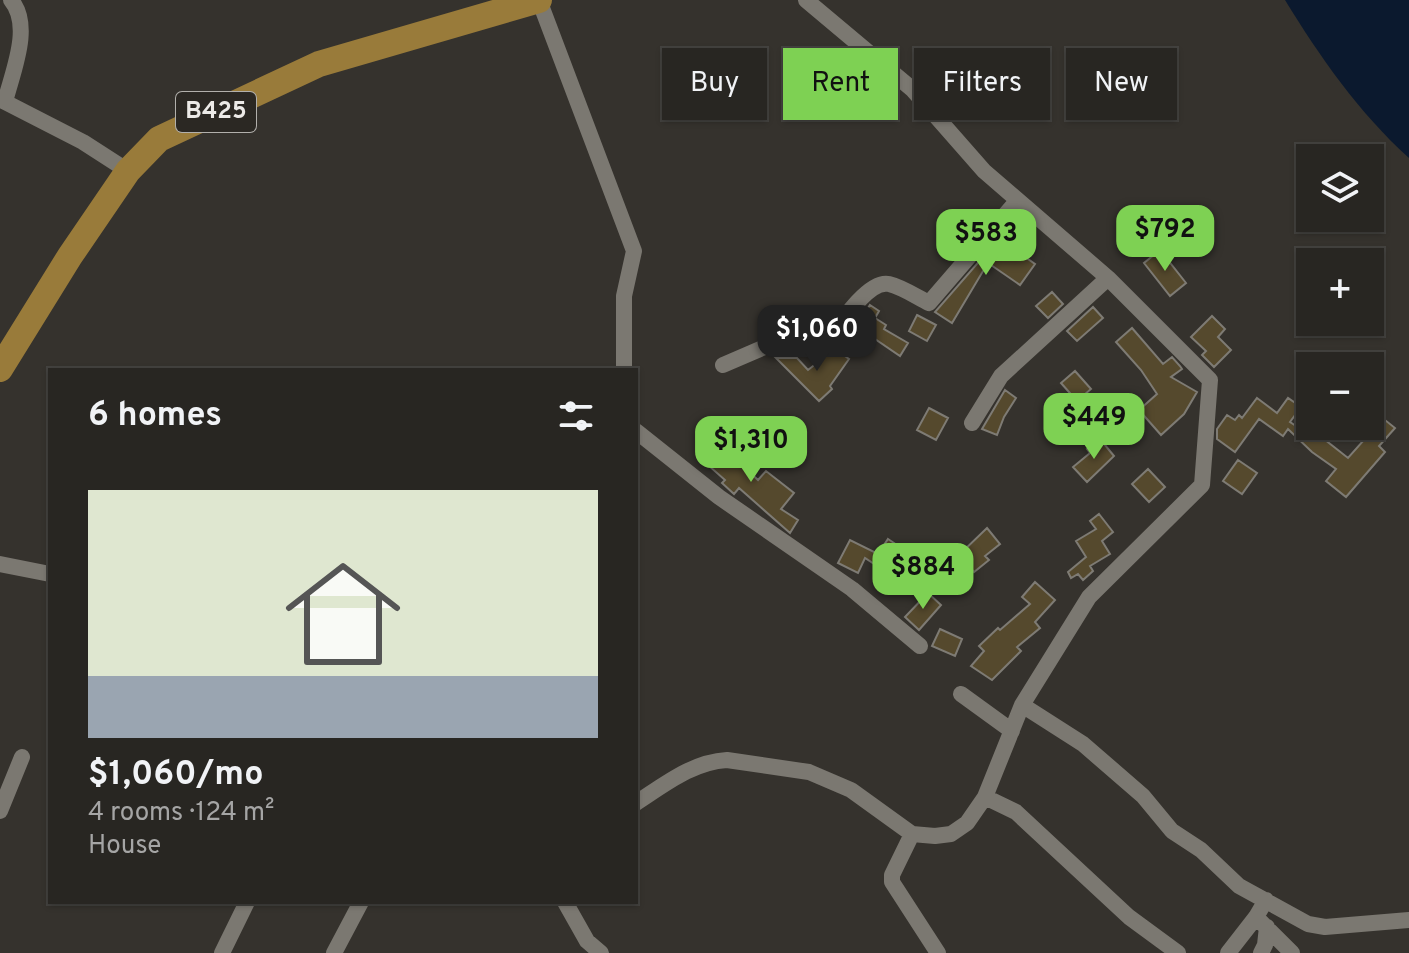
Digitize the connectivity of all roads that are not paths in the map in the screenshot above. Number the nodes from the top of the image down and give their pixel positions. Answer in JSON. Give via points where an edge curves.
{"nodes":[{"id":1,"x":11,"y":0,"type":"edge"},
{"id":2,"x":539,"y":0,"type":"edge"},
{"id":3,"x":806,"y":0,"type":"edge"},
{"id":4,"x":3,"y":107,"type":"edge"},
{"id":5,"x":128,"y":171,"type":"junction"},
{"id":6,"x":1017,"y":201,"type":"junction"},
{"id":7,"x":1108,"y":278,"type":"junction"},
{"id":8,"x":723,"y":365,"type":"dead end"},
{"id":9,"x":624,"y":368,"type":"edge"},
{"id":10,"x":0,"y":369,"type":"edge"},
{"id":11,"x":972,"y":423,"type":"dead end"},
{"id":12,"x":638,"y":433,"type":"edge"},
{"id":13,"x":0,"y":564,"type":"edge"},
{"id":14,"x":48,"y":574,"type":"edge"},
{"id":15,"x":920,"y":646,"type":"dead end"},
{"id":16,"x":961,"y":694,"type":"dead end"},
{"id":17,"x":1022,"y":705,"type":"junction"},
{"id":18,"x":1012,"y":731,"type":"junction"},
{"id":19,"x":22,"y":757,"type":"dead end"},
{"id":20,"x":985,"y":797,"type":"junction"},
{"id":21,"x":638,"y":802,"type":"edge"},
{"id":22,"x":0,"y":811,"type":"edge"},
{"id":23,"x":912,"y":834,"type":"junction"},
{"id":24,"x":1266,"y":900,"type":"junction"},
{"id":25,"x":246,"y":904,"type":"edge"},
{"id":26,"x":360,"y":904,"type":"edge"},
{"id":27,"x":566,"y":904,"type":"edge"},
{"id":28,"x":1409,"y":920,"type":"edge"},
{"id":29,"x":1262,"y":922,"type":"junction"},
{"id":30,"x":1169,"y":951,"type":"edge"},
{"id":31,"x":222,"y":953,"type":"edge"},
{"id":32,"x":334,"y":953,"type":"edge"},
{"id":33,"x":601,"y":953,"type":"edge"},
{"id":34,"x":938,"y":953,"type":"edge"},
{"id":35,"x":1228,"y":953,"type":"edge"},
{"id":36,"x":1261,"y":953,"type":"edge"},
{"id":37,"x":1292,"y":953,"type":"edge"}],
"edges":[{"from":1,"to":4,"type":"street","via":[[20,22],[19,47]]},
{"from":2,"to":5,"type":"main road","number":"B425","via":[[319,64],[159,139]]},
{"from":2,"to":9,"type":"street","via":[[634,251],[624,296]]},
{"from":3,"to":6,"type":"street","via":[[912,89]]},
{"from":4,"to":5,"type":"street","via":[[83,142]]},
{"from":5,"to":10,"type":"main road","number":"B425"},
{"from":6,"to":7,"type":"street"},
{"from":6,"to":8,"type":"street","via":[[929,303],[880,285],[860,298],[823,347],[767,346]]},
{"from":7,"to":11,"type":"street","via":[[1001,376]]},
{"from":7,"to":17,"type":"street","via":[[1210,380],[1202,485],[1089,597]]},
{"from":12,"to":15,"type":"street","via":[[719,497],[852,589]]},
{"from":13,"to":14,"type":"street"},
{"from":16,"to":18,"type":"street"},
{"from":17,"to":18,"type":"street"},
{"from":17,"to":24,"type":"street","via":[[1083,744],[1143,796],[1172,831],[1239,886]]},
{"from":18,"to":20,"type":"street"},
{"from":19,"to":22,"type":"street"},
{"from":20,"to":23,"type":"street","via":[[967,823],[951,834]]},
{"from":20,"to":30,"type":"street","via":[[1016,812]]},
{"from":21,"to":23,"type":"street","via":[[685,772],[727,760],[831,780]]},
{"from":23,"to":34,"type":"street","via":[[892,882]]},
{"from":24,"to":28,"type":"street","via":[[1308,924],[1325,927]]},
{"from":24,"to":29,"type":"street"},
{"from":25,"to":31,"type":"street"},
{"from":26,"to":32,"type":"street"},
{"from":27,"to":33,"type":"street","via":[[587,941]]},
{"from":29,"to":35,"type":"street"},
{"from":29,"to":36,"type":"street"},
{"from":29,"to":37,"type":"street"}]}
